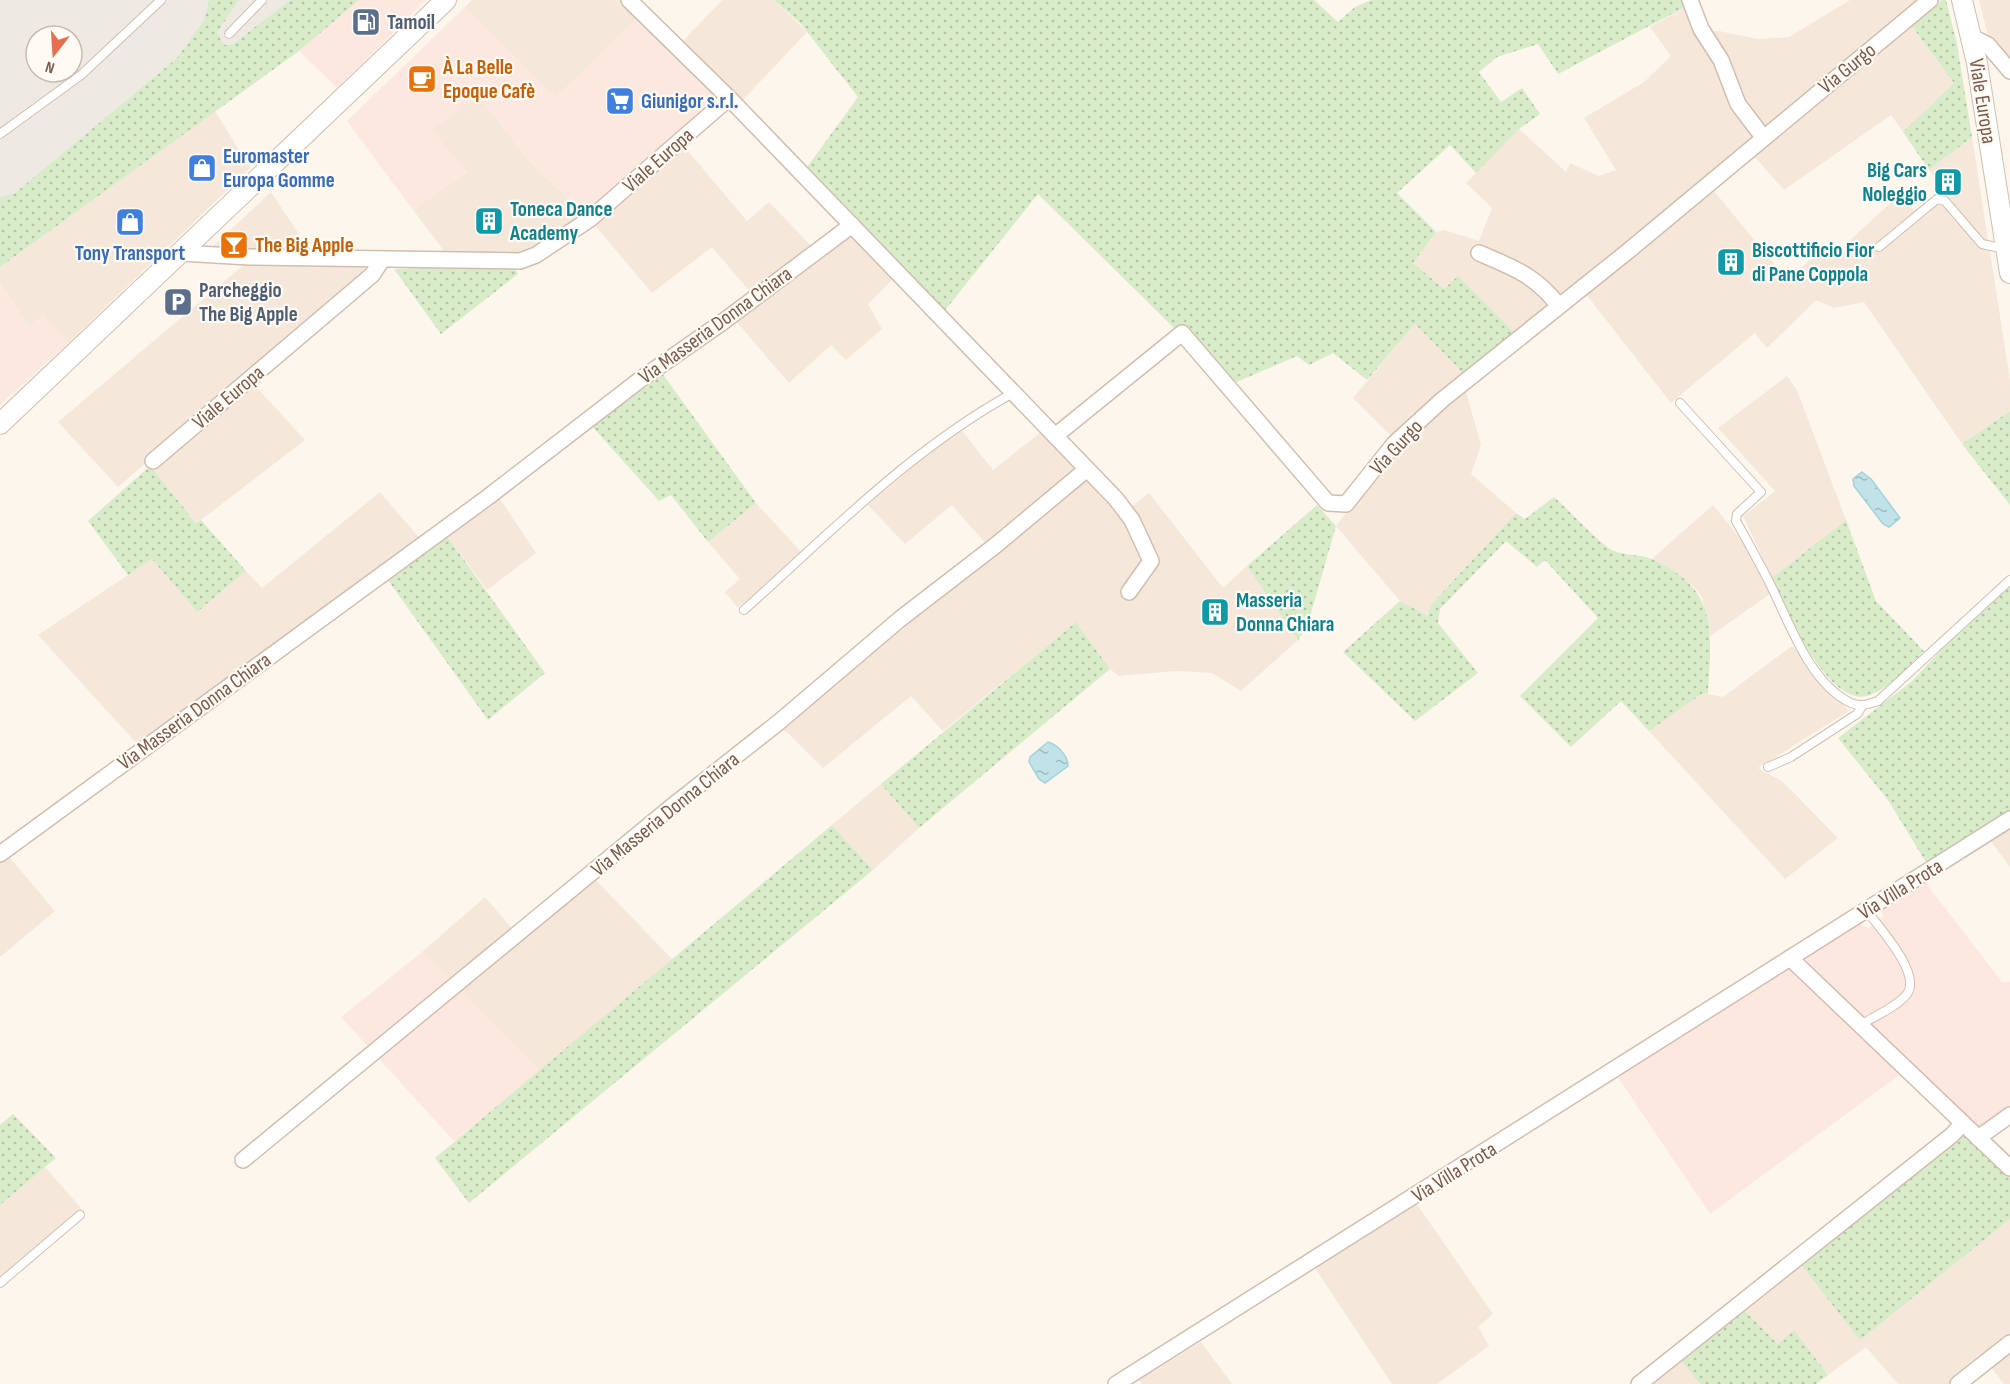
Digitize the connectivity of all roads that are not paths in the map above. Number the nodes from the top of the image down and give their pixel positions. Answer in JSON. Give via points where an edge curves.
{"nodes":[{"id":1,"x":161,"y":0,"type":"edge"},
{"id":2,"x":262,"y":0,"type":"edge"},
{"id":3,"x":446,"y":0,"type":"edge"},
{"id":4,"x":629,"y":0,"type":"edge"},
{"id":5,"x":1690,"y":0,"type":"edge"},
{"id":6,"x":1930,"y":0,"type":"edge"},
{"id":7,"x":1962,"y":0,"type":"edge"},
{"id":8,"x":229,"y":34,"type":"dead end"},
{"id":9,"x":1972,"y":37,"type":"junction"},
{"id":10,"x":2010,"y":70,"type":"edge"},
{"id":11,"x":729,"y":98,"type":"junction"},
{"id":12,"x":0,"y":133,"type":"edge"},
{"id":13,"x":1763,"y":136,"type":"junction"},
{"id":14,"x":852,"y":225,"type":"junction"},
{"id":15,"x":1879,"y":248,"type":"dead end"},
{"id":16,"x":2006,"y":249,"type":"junction"},
{"id":17,"x":181,"y":253,"type":"junction"},
{"id":18,"x":1479,"y":253,"type":"dead end"},
{"id":19,"x":382,"y":260,"type":"junction"},
{"id":20,"x":2010,"y":273,"type":"edge"},
{"id":21,"x":1559,"y":306,"type":"junction"},
{"id":22,"x":1013,"y":393,"type":"junction"},
{"id":23,"x":1680,"y":403,"type":"dead end"},
{"id":24,"x":0,"y":424,"type":"edge"},
{"id":25,"x":1054,"y":436,"type":"junction"},
{"id":26,"x":153,"y":462,"type":"dead end"},
{"id":27,"x":1088,"y":469,"type":"junction"},
{"id":28,"x":2010,"y":580,"type":"edge"},
{"id":29,"x":1129,"y":592,"type":"dead end"},
{"id":30,"x":744,"y":610,"type":"dead end"},
{"id":31,"x":1863,"y":705,"type":"junction"},
{"id":32,"x":1768,"y":767,"type":"dead end"},
{"id":33,"x":2010,"y":819,"type":"edge"},
{"id":34,"x":0,"y":854,"type":"edge"},
{"id":35,"x":1866,"y":910,"type":"junction"},
{"id":36,"x":1790,"y":958,"type":"junction"},
{"id":37,"x":1860,"y":1025,"type":"junction"},
{"id":38,"x":2010,"y":1115,"type":"edge"},
{"id":39,"x":1963,"y":1124,"type":"junction"},
{"id":40,"x":1978,"y":1138,"type":"junction"},
{"id":41,"x":243,"y":1160,"type":"dead end"},
{"id":42,"x":2010,"y":1168,"type":"edge"},
{"id":43,"x":80,"y":1215,"type":"dead end"},
{"id":44,"x":0,"y":1283,"type":"edge"},
{"id":45,"x":2010,"y":1343,"type":"edge"},
{"id":46,"x":1116,"y":1384,"type":"edge"},
{"id":47,"x":1639,"y":1384,"type":"edge"},
{"id":48,"x":1958,"y":1384,"type":"edge"}],
"edges":[{"from":1,"to":12,"type":"lane","via":[[81,75]]},
{"from":2,"to":8,"type":"lane"},
{"from":3,"to":17,"type":"street"},
{"from":4,"to":11,"type":"street"},
{"from":5,"to":13,"type":"street","via":[[1701,29],[1721,60],[1738,104]]},
{"from":6,"to":13,"type":"street","name":"Via Gurgo"},
{"from":7,"to":9,"type":"street","name":"Viale Europa"},
{"from":9,"to":10,"type":"street","via":[[1988,45]]},
{"from":9,"to":16,"type":"street","name":"Viale Europa"},
{"from":11,"to":14,"type":"street"},
{"from":11,"to":19,"type":"street","name":"Viale Europa","via":[[590,219],[536,255],[501,262]]},
{"from":13,"to":21,"type":"street","name":"Via Gurgo"},
{"from":14,"to":22,"type":"street"},
{"from":14,"to":34,"type":"street","name":"Via Masseria Donna Chiara"},
{"from":15,"to":16,"type":"lane","via":[[1937,199],[1945,201],[1982,244]]},
{"from":16,"to":20,"type":"street","name":"Viale Europa"},
{"from":17,"to":19,"type":"street","name":"Viale Europa"},
{"from":17,"to":24,"type":"street"},
{"from":18,"to":21,"type":"street","via":[[1525,272]]},
{"from":19,"to":26,"type":"street","name":"Viale Europa","via":[[372,275]]},
{"from":21,"to":25,"type":"street","name":"Via Gurgo","via":[[1394,444],[1346,504],[1328,503],[1182,333]]},
{"from":22,"to":25,"type":"street"},
{"from":22,"to":30,"type":"lane","via":[[960,424],[910,462]]},
{"from":23,"to":31,"type":"lane","via":[[1761,492],[1737,514],[1736,521],[1809,662],[1835,692]]},
{"from":25,"to":27,"type":"street"},
{"from":27,"to":29,"type":"street","via":[[1132,520],[1150,554],[1148,568]]},
{"from":27,"to":41,"type":"street","name":"Via Masseria Donna Chiara"},
{"from":28,"to":31,"type":"lane","via":[[1902,681],[1878,701]]},
{"from":31,"to":32,"type":"lane","via":[[1857,714]]},
{"from":33,"to":35,"type":"street","name":"Via Villa Prota"},
{"from":35,"to":36,"type":"street","name":"Via Villa Prota"},
{"from":35,"to":37,"type":"lane","via":[[1910,971],[1911,986],[1906,996]]},
{"from":36,"to":37,"type":"street"},
{"from":36,"to":46,"type":"street","name":"Via Villa Prota"},
{"from":37,"to":39,"type":"street"},
{"from":38,"to":40,"type":"street"},
{"from":39,"to":40,"type":"street"},
{"from":39,"to":47,"type":"street"},
{"from":40,"to":42,"type":"street"},
{"from":43,"to":44,"type":"lane"},
{"from":45,"to":48,"type":"street"}]}
